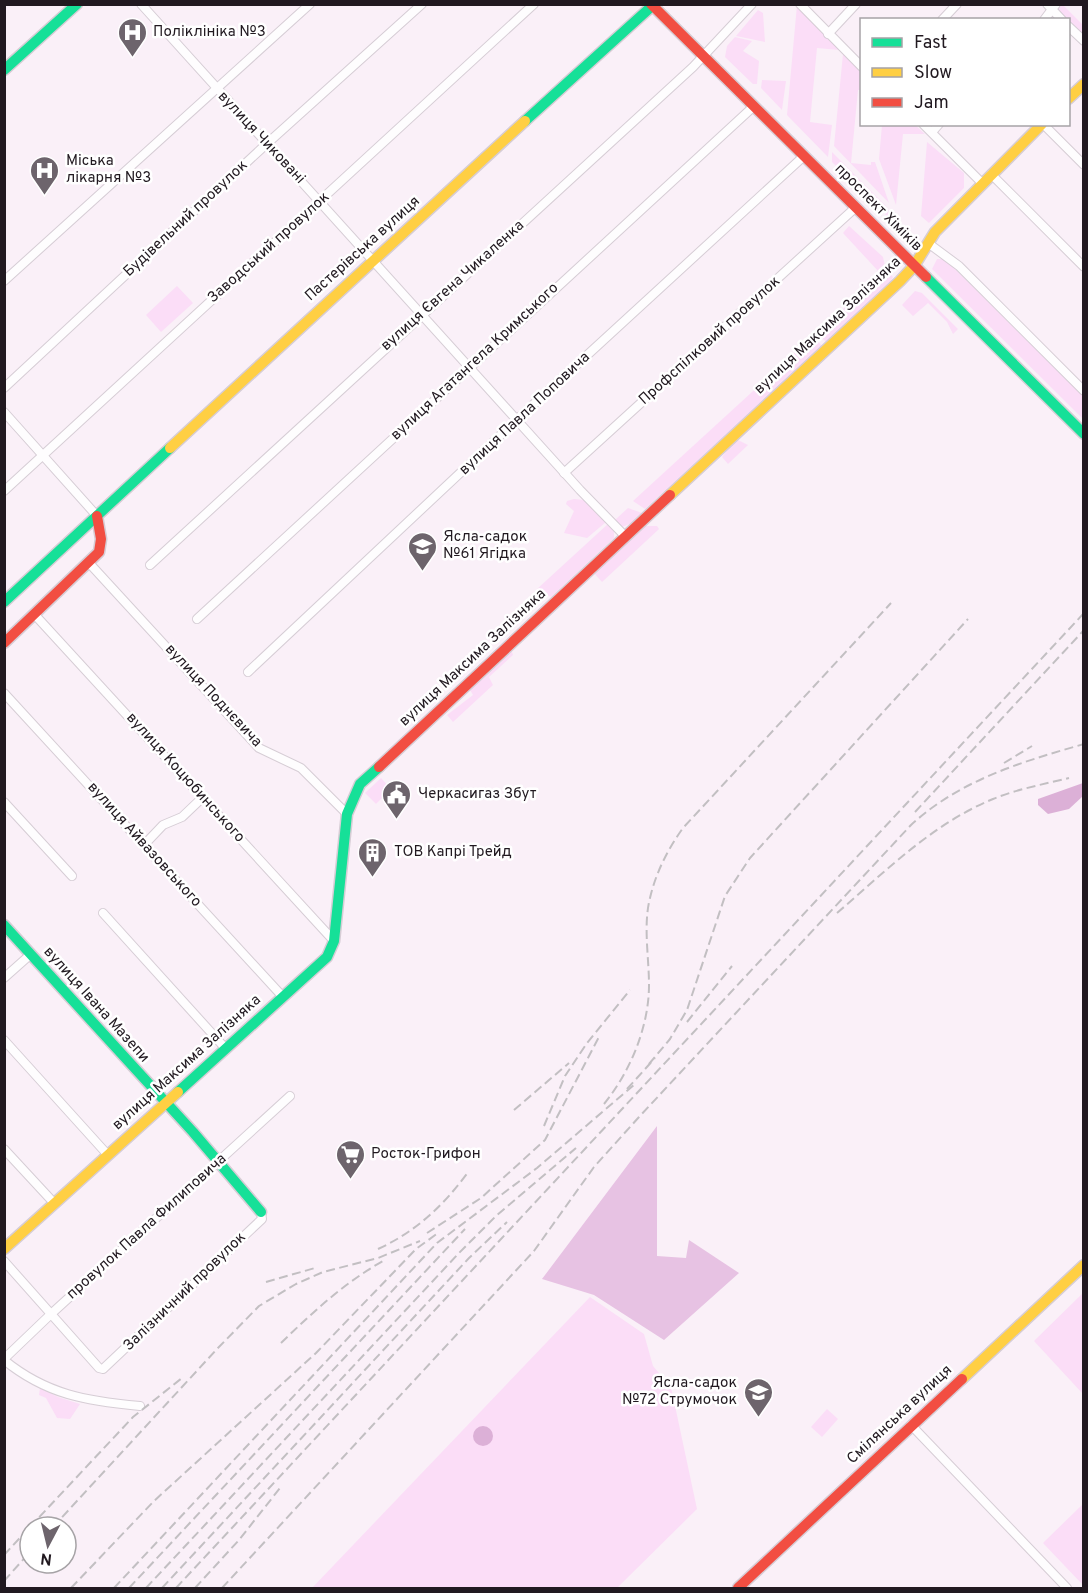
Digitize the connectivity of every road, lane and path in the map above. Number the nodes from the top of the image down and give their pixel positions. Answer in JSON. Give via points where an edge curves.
{"nodes":[{"id":1,"x":76,"y":4,"type":"edge"},
{"id":2,"x":141,"y":4,"type":"edge"},
{"id":3,"x":309,"y":4,"type":"edge"},
{"id":4,"x":423,"y":4,"type":"edge"},
{"id":5,"x":534,"y":4,"type":"edge"},
{"id":6,"x":752,"y":4,"type":"edge"},
{"id":7,"x":800,"y":4,"type":"edge"},
{"id":8,"x":856,"y":4,"type":"edge"},
{"id":9,"x":957,"y":4,"type":"edge"},
{"id":10,"x":651,"y":5,"type":"edge"},
{"id":11,"x":1051,"y":6,"type":"edge"},
{"id":12,"x":944,"y":18,"type":"edge"},
{"id":13,"x":1060,"y":18,"type":"edge"},
{"id":14,"x":1070,"y":28,"type":"edge"},
{"id":15,"x":828,"y":34,"type":"junction"},
{"id":16,"x":1083,"y":41,"type":"edge"},
{"id":17,"x":703,"y":57,"type":"junction"},
{"id":18,"x":860,"y":66,"type":"edge"},
{"id":19,"x":4,"y":70,"type":"edge"},
{"id":20,"x":1083,"y":84,"type":"edge"},
{"id":21,"x":216,"y":90,"type":"junction"},
{"id":22,"x":1070,"y":97,"type":"edge"},
{"id":23,"x":753,"y":107,"type":"junction"},
{"id":24,"x":925,"y":126,"type":"edge"},
{"id":25,"x":937,"y":126,"type":"edge"},
{"id":26,"x":1041,"y":126,"type":"edge"},
{"id":27,"x":1045,"y":126,"type":"edge"},
{"id":28,"x":932,"y":132,"type":"junction"},
{"id":29,"x":267,"y":146,"type":"junction"},
{"id":30,"x":804,"y":156,"type":"junction"},
{"id":31,"x":1083,"y":165,"type":"edge"},
{"id":32,"x":991,"y":174,"type":"junction"},
{"id":33,"x":983,"y":184,"type":"junction"},
{"id":34,"x":320,"y":201,"type":"junction"},
{"id":35,"x":855,"y":208,"type":"junction"},
{"id":36,"x":928,"y":243,"type":"junction"},
{"id":37,"x":372,"y":260,"type":"junction"},
{"id":38,"x":914,"y":266,"type":"junction"},
{"id":39,"x":1083,"y":267,"type":"edge"},
{"id":40,"x":4,"y":281,"type":"edge"},
{"id":41,"x":423,"y":314,"type":"junction"},
{"id":42,"x":470,"y":367,"type":"junction"},
{"id":43,"x":4,"y":388,"type":"edge"},
{"id":44,"x":1083,"y":391,"type":"edge"},
{"id":45,"x":4,"y":412,"type":"edge"},
{"id":46,"x":518,"y":421,"type":"junction"},
{"id":47,"x":1083,"y":434,"type":"edge"},
{"id":48,"x":44,"y":455,"type":"junction"},
{"id":49,"x":564,"y":473,"type":"junction"},
{"id":50,"x":4,"y":491,"type":"edge"},
{"id":51,"x":97,"y":516,"type":"junction"},
{"id":52,"x":625,"y":536,"type":"junction"},
{"id":53,"x":90,"y":564,"type":"junction"},
{"id":54,"x":150,"y":565,"type":"dead end"},
{"id":55,"x":4,"y":602,"type":"edge"},
{"id":56,"x":35,"y":615,"type":"junction"},
{"id":57,"x":197,"y":619,"type":"dead end"},
{"id":58,"x":4,"y":643,"type":"edge"},
{"id":59,"x":248,"y":672,"type":"dead end"},
{"id":60,"x":4,"y":693,"type":"edge"},
{"id":61,"x":202,"y":798,"type":"junction"},
{"id":62,"x":4,"y":802,"type":"edge"},
{"id":63,"x":347,"y":814,"type":"junction"},
{"id":64,"x":144,"y":845,"type":"junction"},
{"id":65,"x":72,"y":876,"type":"dead end"},
{"id":66,"x":103,"y":913,"type":"dead end"},
{"id":67,"x":4,"y":925,"type":"edge"},
{"id":68,"x":334,"y":941,"type":"junction"},
{"id":69,"x":31,"y":954,"type":"junction"},
{"id":70,"x":4,"y":978,"type":"edge"},
{"id":71,"x":283,"y":997,"type":"junction"},
{"id":72,"x":4,"y":1040,"type":"edge"},
{"id":73,"x":226,"y":1049,"type":"junction"},
{"id":74,"x":290,"y":1096,"type":"dead end"},
{"id":75,"x":164,"y":1102,"type":"junction"},
{"id":76,"x":4,"y":1149,"type":"edge"},
{"id":77,"x":107,"y":1154,"type":"junction"},
{"id":78,"x":218,"y":1163,"type":"junction"},
{"id":79,"x":54,"y":1203,"type":"junction"},
{"id":80,"x":261,"y":1212,"type":"joint"},
{"id":81,"x":4,"y":1249,"type":"edge"},
{"id":82,"x":4,"y":1262,"type":"edge"},
{"id":83,"x":1083,"y":1264,"type":"edge"},
{"id":84,"x":51,"y":1314,"type":"junction"},
{"id":85,"x":4,"y":1360,"type":"edge"},
{"id":86,"x":140,"y":1406,"type":"dead end"},
{"id":87,"x":911,"y":1425,"type":"junction"},
{"id":88,"x":738,"y":1588,"type":"edge"},
{"id":89,"x":1067,"y":1588,"type":"edge"}],
"edges":[{"from":1,"to":19,"type":"main road"},
{"from":2,"to":21,"type":"street","name":"вулиця Чиковані"},
{"from":3,"to":21,"type":"street"},
{"from":4,"to":29,"type":"street","name":"Будівельний провулок"},
{"from":5,"to":34,"type":"street","name":"Заводський провулок"},
{"from":6,"to":17,"type":"street","name":"вулиця Євгена Чикаленка"},
{"from":7,"to":15,"type":"street"},
{"from":8,"to":15,"type":"street"},
{"from":9,"to":12,"type":"street"},
{"from":10,"to":17,"type":"main road","name":"проспект Хіміків"},
{"from":10,"to":37,"type":"main road","name":"Пастерівська вулиця"},
{"from":11,"to":13,"type":"street"},
{"from":14,"to":16,"type":"street"},
{"from":15,"to":18,"type":"street"},
{"from":17,"to":23,"type":"main road","name":"проспект Хіміків"},
{"from":17,"to":41,"type":"street","name":"вулиця Євгена Чикаленка"},
{"from":20,"to":22,"type":"main road"},
{"from":21,"to":29,"type":"street","name":"вулиця Чиковані"},
{"from":21,"to":40,"type":"street"},
{"from":23,"to":30,"type":"main road","name":"проспект Хіміків"},
{"from":23,"to":42,"type":"street","name":"вулиця Агатангела Кримського"},
{"from":24,"to":28,"type":"street"},
{"from":25,"to":28,"type":"street"},
{"from":26,"to":32,"type":"main road","name":"вулиця Максима Залізняка"},
{"from":27,"to":31,"type":"street"},
{"from":28,"to":33,"type":"street"},
{"from":29,"to":34,"type":"street","name":"вулиця Чиковані"},
{"from":29,"to":43,"type":"street","name":"Будівельний провулок"},
{"from":30,"to":35,"type":"main road","name":"проспект Хіміків"},
{"from":30,"to":46,"type":"street","name":"вулиця Павла Поповича"},
{"from":32,"to":33,"type":"main road","name":"вулиця Максима Залізняка"},
{"from":32,"to":39,"type":"street"},
{"from":33,"to":36,"type":"main road","name":"вулиця Максима Залізняка"},
{"from":34,"to":37,"type":"street","name":"вулиця Чиковані"},
{"from":34,"to":48,"type":"street","name":"Заводський провулок"},
{"from":35,"to":38,"type":"main road","name":"проспект Хіміків"},
{"from":35,"to":49,"type":"street","name":"Профспілковий провулок"},
{"from":36,"to":38,"type":"main road","name":"вулиця Максима Залізняка"},
{"from":36,"to":44,"type":"street","name":"проспект Хіміків","via":[[958,266]]},
{"from":37,"to":41,"type":"street","name":"вулиця Чиковані"},
{"from":37,"to":51,"type":"main road","name":"Пастерівська вулиця"},
{"from":38,"to":47,"type":"main road","name":"проспект Хіміків"},
{"from":38,"to":52,"type":"main road","name":"вулиця Максима Залізняка"},
{"from":41,"to":42,"type":"street","name":"вулиця Чиковані"},
{"from":41,"to":54,"type":"street","name":"вулиця Євгена Чикаленка"},
{"from":42,"to":46,"type":"street","name":"вулиця Чиковані"},
{"from":42,"to":57,"type":"street","name":"вулиця Агатангела Кримського"},
{"from":45,"to":48,"type":"street"},
{"from":46,"to":49,"type":"street","name":"вулиця Чиковані"},
{"from":46,"to":59,"type":"street","name":"вулиця Павла Поповича"},
{"from":48,"to":50,"type":"street","name":"Заводський провулок"},
{"from":48,"to":51,"type":"street"},
{"from":49,"to":52,"type":"street","name":"вулиця Чиковані"},
{"from":51,"to":53,"type":"main road","via":[[101,548]]},
{"from":51,"to":55,"type":"main road","name":"Пастерівська вулиця"},
{"from":52,"to":63,"type":"main road","name":"вулиця Максима Залізняка","via":[[375,768],[360,784]]},
{"from":53,"to":56,"type":"main road"},
{"from":53,"to":63,"type":"street","name":"вулиця Поднєвича","via":[[259,748],[300,768]]},
{"from":56,"to":58,"type":"main road"},
{"from":56,"to":61,"type":"street","name":"вулиця Коцюбинського"},
{"from":60,"to":64,"type":"street","name":"вулиця Айвазовського"},
{"from":61,"to":64,"type":"street","via":[[182,817],[163,825]]},
{"from":61,"to":68,"type":"street","name":"вулиця Коцюбинського"},
{"from":62,"to":65,"type":"street"},
{"from":63,"to":68,"type":"main road","name":"вулиця Максима Залізняка"},
{"from":64,"to":71,"type":"street","name":"вулиця Айвазовського"},
{"from":66,"to":73,"type":"street"},
{"from":67,"to":69,"type":"main road","name":"вулиця Івана Мазепи"},
{"from":68,"to":71,"type":"main road","name":"вулиця Максима Залізняка","via":[[327,957]]},
{"from":69,"to":70,"type":"street"},
{"from":69,"to":75,"type":"main road","name":"вулиця Івана Мазепи"},
{"from":71,"to":73,"type":"main road","name":"вулиця Максима Залізняка"},
{"from":72,"to":77,"type":"street"},
{"from":73,"to":75,"type":"main road","name":"вулиця Максима Залізняка"},
{"from":74,"to":78,"type":"street","name":"провулок Павла Филиповича"},
{"from":75,"to":77,"type":"main road","name":"вулиця Максима Залізняка"},
{"from":75,"to":78,"type":"main road","name":"вулиця Івана Мазепи"},
{"from":76,"to":79,"type":"street"},
{"from":77,"to":79,"type":"main road","name":"вулиця Максима Залізняка"},
{"from":78,"to":80,"type":"main road","name":"вулиця Івана Мазепи"},
{"from":78,"to":84,"type":"street","name":"провулок Павла Филиповича"},
{"from":79,"to":81,"type":"main road","name":"вулиця Максима Залізняка"},
{"from":80,"to":84,"type":"street","name":"Залізничний провулок","via":[[262,1219],[103,1369]]},
{"from":82,"to":84,"type":"street"},
{"from":83,"to":87,"type":"main road","name":"Смілянська вулиця"},
{"from":84,"to":85,"type":"street","name":"провулок Павла Филиповича"},
{"from":85,"to":86,"type":"street","via":[[63,1395]]},
{"from":87,"to":88,"type":"main road","name":"Смілянська вулиця"},
{"from":87,"to":89,"type":"street"}]}
